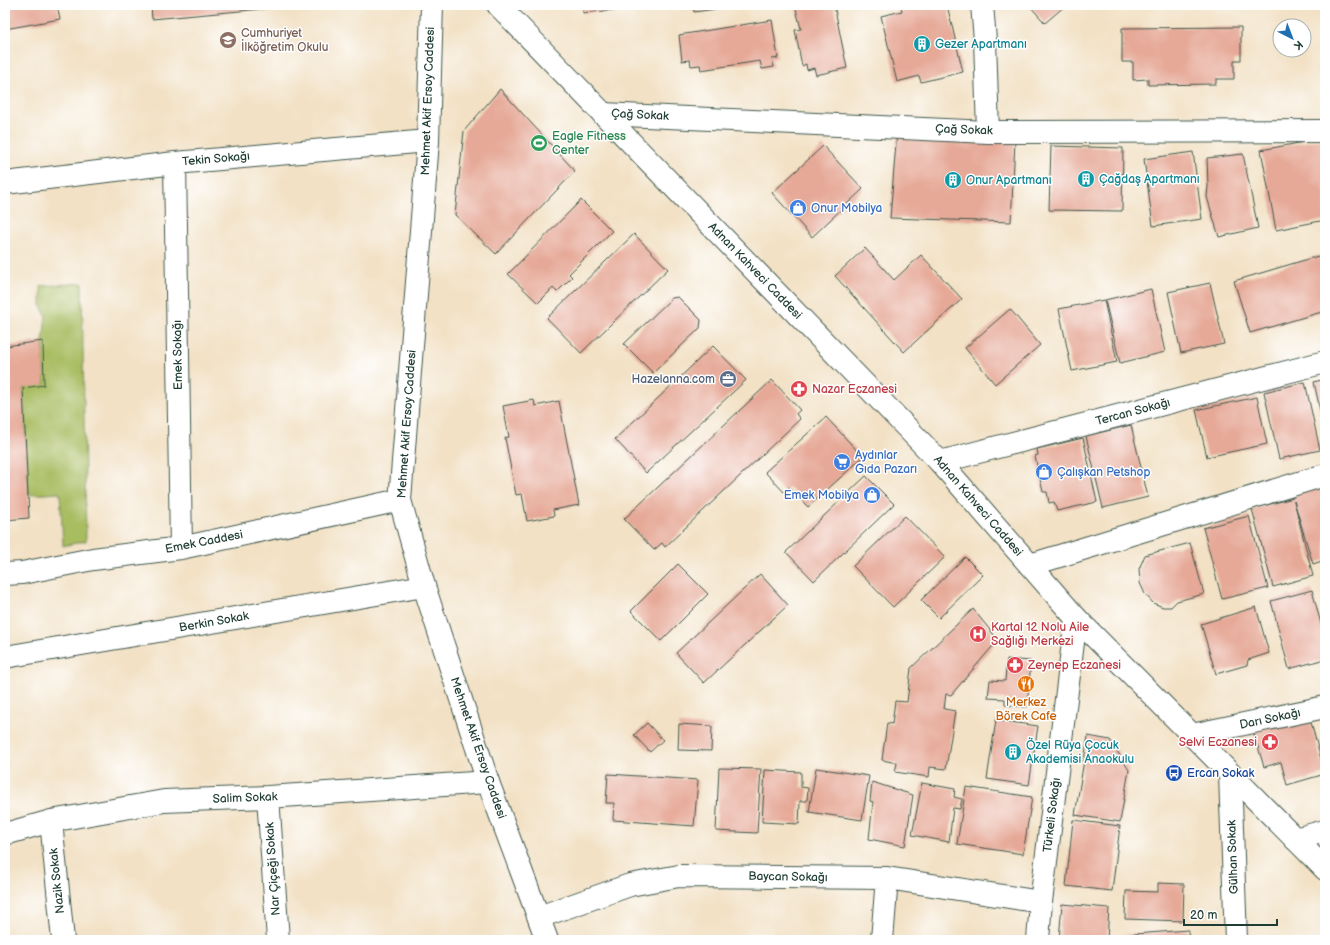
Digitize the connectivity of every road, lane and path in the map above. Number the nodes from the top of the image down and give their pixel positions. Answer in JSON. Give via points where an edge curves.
{"nodes":[{"id":1,"x":432,"y":5,"type":"edge"},
{"id":2,"x":498,"y":5,"type":"edge"},
{"id":3,"x":982,"y":5,"type":"edge"},
{"id":4,"x":604,"y":114,"type":"junction"},
{"id":5,"x":1325,"y":131,"type":"edge"},
{"id":6,"x":988,"y":132,"type":"junction"},
{"id":7,"x":428,"y":140,"type":"junction"},
{"id":8,"x":175,"y":163,"type":"junction"},
{"id":9,"x":5,"y":183,"type":"edge"},
{"id":10,"x":1325,"y":362,"type":"edge"},
{"id":11,"x":940,"y":462,"type":"junction"},
{"id":12,"x":1325,"y":476,"type":"edge"},
{"id":13,"x":400,"y":500,"type":"junction"},
{"id":14,"x":181,"y":548,"type":"junction"},
{"id":15,"x":1030,"y":566,"type":"junction"},
{"id":16,"x":5,"y":574,"type":"edge"},
{"id":17,"x":424,"y":586,"type":"junction"},
{"id":18,"x":1076,"y":618,"type":"junction"},
{"id":19,"x":5,"y":657,"type":"edge"},
{"id":20,"x":1325,"y":707,"type":"edge"},
{"id":21,"x":1192,"y":736,"type":"junction"},
{"id":22,"x":1230,"y":774,"type":"junction"},
{"id":23,"x":488,"y":782,"type":"junction"},
{"id":24,"x":268,"y":797,"type":"junction"},
{"id":25,"x":51,"y":821,"type":"junction"},
{"id":26,"x":1325,"y":832,"type":"edge"},
{"id":27,"x":5,"y":834,"type":"edge"},
{"id":28,"x":1295,"y":839,"type":"junction"},
{"id":29,"x":1325,"y":868,"type":"edge"},
{"id":30,"x":887,"y":878,"type":"junction"},
{"id":31,"x":1041,"y":902,"type":"junction"},
{"id":32,"x":539,"y":917,"type":"junction"},
{"id":33,"x":62,"y":940,"type":"edge"},
{"id":34,"x":278,"y":940,"type":"edge"},
{"id":35,"x":547,"y":940,"type":"edge"},
{"id":36,"x":882,"y":940,"type":"edge"},
{"id":37,"x":1038,"y":940,"type":"edge"},
{"id":38,"x":1236,"y":940,"type":"edge"}],
"edges":[{"from":1,"to":7,"type":"street","name":"Mehmet Akif Ersoy Caddesi"},
{"from":2,"to":4,"type":"street","name":"Adnan Kahveci Caddesi"},
{"from":3,"to":6,"type":"street"},
{"from":4,"to":6,"type":"street","name":"Çağ Sokak"},
{"from":4,"to":11,"type":"street","name":"Adnan Kahveci Caddesi"},
{"from":5,"to":6,"type":"street","name":"Çağ Sokak"},
{"from":7,"to":8,"type":"street","name":"Tekin Sokağı"},
{"from":7,"to":13,"type":"street","name":"Mehmet Akif Ersoy Caddesi"},
{"from":8,"to":9,"type":"street","name":"Tekin Sokağı"},
{"from":8,"to":14,"type":"street","name":"Emek Sokağı"},
{"from":10,"to":11,"type":"street","name":"Tercan Sokağı"},
{"from":11,"to":15,"type":"street","name":"Adnan Kahveci Caddesi"},
{"from":12,"to":15,"type":"street"},
{"from":13,"to":14,"type":"street","name":"Emek Caddesi"},
{"from":13,"to":17,"type":"street","name":"Mehmet Akif Ersoy Caddesi"},
{"from":14,"to":16,"type":"street","name":"Emek Caddesi"},
{"from":15,"to":18,"type":"street","name":"Adnan Kahveci Caddesi"},
{"from":17,"to":19,"type":"street","name":"Berkin Sokak"},
{"from":17,"to":23,"type":"street","name":"Mehmet Akif Ersoy Caddesi"},
{"from":18,"to":21,"type":"street","name":"Adnan Kahveci Caddesi"},
{"from":18,"to":31,"type":"street","name":"Türkeli Sokağı"},
{"from":20,"to":21,"type":"street","name":"Darı Sokağı"},
{"from":21,"to":22,"type":"street","name":"Adnan Kahveci Caddesi"},
{"from":22,"to":28,"type":"street","name":"Adnan Kahveci Caddesi"},
{"from":22,"to":38,"type":"street","name":"Gülhan Sokak"},
{"from":23,"to":24,"type":"street","name":"Salim Sokak"},
{"from":23,"to":32,"type":"street","name":"Mehmet Akif Ersoy Caddesi"},
{"from":24,"to":25,"type":"street","name":"Salim Sokak","via":[[164,801]]},
{"from":24,"to":34,"type":"street","name":"Nar Çiçeği Sokak"},
{"from":25,"to":27,"type":"street","name":"Salim Sokak"},
{"from":25,"to":33,"type":"street","name":"Nazik Sokak"},
{"from":26,"to":28,"type":"street"},
{"from":28,"to":29,"type":"street","name":"Adnan Kahveci Caddesi"},
{"from":30,"to":31,"type":"street","name":"Baycan Sokağı"},
{"from":30,"to":32,"type":"street","name":"Baycan Sokağı","via":[[679,876],[630,885]]},
{"from":30,"to":36,"type":"street"},
{"from":31,"to":37,"type":"street","name":"Türkeli Sokağı"},
{"from":32,"to":35,"type":"street","name":"Mehmet Akif Ersoy Caddesi"}]}
